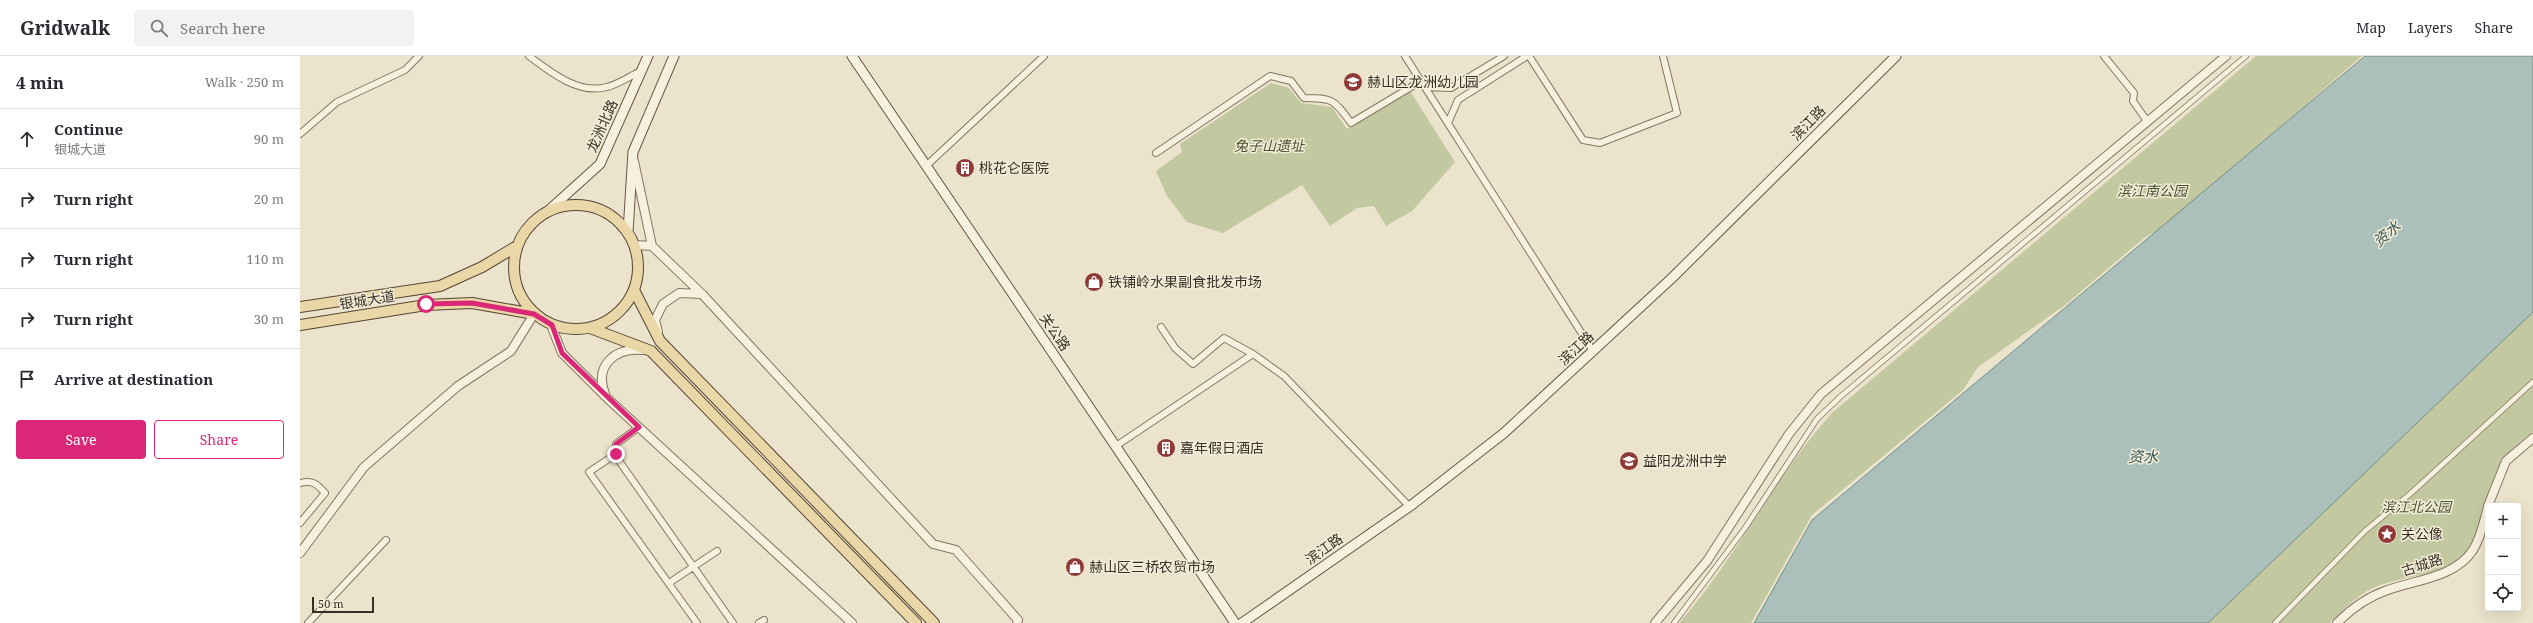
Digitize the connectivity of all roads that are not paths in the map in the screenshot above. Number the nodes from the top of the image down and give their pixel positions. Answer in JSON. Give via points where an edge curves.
{"nodes":[{"id":1,"x":419,"y":56,"type":"edge"},
{"id":2,"x":529,"y":56,"type":"edge"},
{"id":3,"x":648,"y":56,"type":"edge"},
{"id":4,"x":674,"y":56,"type":"edge"},
{"id":5,"x":852,"y":56,"type":"edge"},
{"id":6,"x":1044,"y":56,"type":"edge"},
{"id":7,"x":1406,"y":56,"type":"edge"},
{"id":8,"x":1504,"y":56,"type":"edge"},
{"id":9,"x":1528,"y":56,"type":"edge"},
{"id":10,"x":1663,"y":56,"type":"edge"},
{"id":11,"x":1896,"y":56,"type":"edge"},
{"id":12,"x":2104,"y":56,"type":"edge"},
{"id":13,"x":2226,"y":56,"type":"edge"},
{"id":14,"x":2246,"y":56,"type":"edge"},
{"id":15,"x":641,"y":71,"type":"junction"},
{"id":16,"x":1421,"y":81,"type":"junction"},
{"id":17,"x":1425,"y":87,"type":"junction"},
{"id":18,"x":2147,"y":120,"type":"junction"},
{"id":19,"x":1448,"y":123,"type":"junction"},
{"id":20,"x":300,"y":134,"type":"edge"},
{"id":21,"x":633,"y":152,"type":"junction"},
{"id":22,"x":1156,"y":153,"type":"dead end"},
{"id":23,"x":926,"y":166,"type":"junction"},
{"id":24,"x":548,"y":211,"type":"junction"},
{"id":25,"x":628,"y":232,"type":"junction"},
{"id":26,"x":634,"y":245,"type":"junction"},
{"id":27,"x":517,"y":246,"type":"junction"},
{"id":28,"x":652,"y":246,"type":"junction"},
{"id":29,"x":634,"y":290,"type":"junction"},
{"id":30,"x":702,"y":294,"type":"junction"},
{"id":31,"x":300,"y":307,"type":"edge"},
{"id":32,"x":534,"y":314,"type":"junction"},
{"id":33,"x":300,"y":325,"type":"edge"},
{"id":34,"x":552,"y":325,"type":"junction"},
{"id":35,"x":1160,"y":327,"type":"dead end"},
{"id":36,"x":590,"y":328,"type":"junction"},
{"id":37,"x":660,"y":341,"type":"junction"},
{"id":38,"x":651,"y":350,"type":"junction"},
{"id":39,"x":1593,"y":351,"type":"junction"},
{"id":40,"x":1254,"y":354,"type":"junction"},
{"id":41,"x":2533,"y":382,"type":"edge"},
{"id":42,"x":607,"y":398,"type":"junction"},
{"id":43,"x":639,"y":427,"type":"junction"},
{"id":44,"x":2533,"y":438,"type":"edge"},
{"id":45,"x":1116,"y":446,"type":"junction"},
{"id":46,"x":616,"y":454,"type":"junction"},
{"id":47,"x":300,"y":483,"type":"edge"},
{"id":48,"x":2489,"y":503,"type":"edge"},
{"id":49,"x":1409,"y":506,"type":"junction"},
{"id":50,"x":2485,"y":517,"type":"edge"},
{"id":51,"x":300,"y":523,"type":"edge"},
{"id":52,"x":386,"y":540,"type":"dead end"},
{"id":53,"x":717,"y":551,"type":"dead end"},
{"id":54,"x":300,"y":553,"type":"edge"},
{"id":55,"x":694,"y":567,"type":"junction"},
{"id":56,"x":669,"y":583,"type":"junction"},
{"id":57,"x":308,"y":623,"type":"edge"},
{"id":58,"x":697,"y":623,"type":"edge"},
{"id":59,"x":733,"y":623,"type":"edge"},
{"id":60,"x":852,"y":623,"type":"edge"},
{"id":61,"x":916,"y":623,"type":"edge"},
{"id":62,"x":934,"y":623,"type":"edge"},
{"id":63,"x":1017,"y":623,"type":"edge"},
{"id":64,"x":1235,"y":623,"type":"edge"},
{"id":65,"x":1242,"y":623,"type":"edge"},
{"id":66,"x":1655,"y":623,"type":"edge"},
{"id":67,"x":1674,"y":623,"type":"edge"},
{"id":68,"x":2275,"y":623,"type":"edge"},
{"id":69,"x":2337,"y":623,"type":"edge"}],
"edges":[{"from":1,"to":20,"type":"street","via":[[405,70],[337,102]]},
{"from":2,"to":15,"type":"street","via":[[575,86],[606,88]]},
{"from":3,"to":15,"type":"main road","name":"龙洲北路"},
{"from":4,"to":21,"type":"main road"},
{"from":5,"to":23,"type":"main road","name":"关公路"},
{"from":6,"to":23,"type":"street"},
{"from":7,"to":16,"type":"street"},
{"from":8,"to":17,"type":"street","via":[[1451,88]]},
{"from":9,"to":10,"type":"street","via":[[1583,140],[1600,143],[1677,113]]},
{"from":9,"to":19,"type":"street","via":[[1458,100]]},
{"from":11,"to":39,"type":"main road","name":"滨江路","via":[[1673,277]]},
{"from":12,"to":18,"type":"street","via":[[2134,93],[2133,101]]},
{"from":13,"to":18,"type":"street"},
{"from":14,"to":67,"type":"street","via":[[1817,419],[1745,528]]},
{"from":15,"to":24,"type":"main road","name":"龙洲北路","via":[[600,164]]},
{"from":16,"to":17,"type":"street"},
{"from":16,"to":22,"type":"street","via":[[1351,123],[1340,107],[1327,98],[1304,98],[1291,81],[1270,76]]},
{"from":17,"to":19,"type":"street"},
{"from":18,"to":66,"type":"street","via":[[1821,394],[1789,434],[1707,561]]},
{"from":19,"to":39,"type":"street"},
{"from":21,"to":25,"type":"main road"},
{"from":21,"to":28,"type":"street"},
{"from":23,"to":45,"type":"main road","name":"关公路"},
{"from":24,"to":25,"type":"main road","via":[[565,206],[589,207],[616,219]]},
{"from":24,"to":27,"type":"main road","via":[[524,231]]},
{"from":25,"to":26,"type":"main road"},
{"from":26,"to":28,"type":"street"},
{"from":26,"to":29,"type":"main road","via":[[638,268]]},
{"from":27,"to":31,"type":"main road","name":"银城大道","via":[[482,267],[440,286]]},
{"from":27,"to":32,"type":"main road","via":[[513,264],[515,282],[522,299]]},
{"from":28,"to":30,"type":"street"},
{"from":29,"to":36,"type":"main road","via":[[624,307],[608,320]]},
{"from":29,"to":37,"type":"main road"},
{"from":30,"to":37,"type":"street","via":[[679,293],[663,304],[656,320]]},
{"from":30,"to":63,"type":"street","via":[[933,544],[956,550],[1018,620]]},
{"from":32,"to":33,"type":"main road","name":"银城大道","via":[[472,303],[426,304]]},
{"from":32,"to":34,"type":"main road"},
{"from":32,"to":54,"type":"street","via":[[511,351],[458,386],[364,467]]},
{"from":34,"to":36,"type":"main road","via":[[570,329]]},
{"from":34,"to":42,"type":"street","via":[[562,353]]},
{"from":35,"to":40,"type":"street","via":[[1175,348],[1193,364],[1224,338]]},
{"from":36,"to":38,"type":"main road"},
{"from":37,"to":62,"type":"main road"},
{"from":38,"to":42,"type":"street","via":[[633,350],[616,354],[612,358],[604,368],[601,383]]},
{"from":38,"to":61,"type":"main road"},
{"from":39,"to":49,"type":"main road","name":"滨江路","via":[[1504,433]]},
{"from":40,"to":45,"type":"street"},
{"from":40,"to":49,"type":"street","via":[[1284,376]]},
{"from":41,"to":68,"type":"street","via":[[2410,494],[2365,531]]},
{"from":42,"to":43,"type":"street"},
{"from":43,"to":46,"type":"street","via":[[616,444]]},
{"from":43,"to":60,"type":"street"},
{"from":44,"to":48,"type":"street","name":"古城路","via":[[2506,461]]},
{"from":45,"to":64,"type":"main road","name":"关公路"},
{"from":46,"to":55,"type":"street"},
{"from":46,"to":56,"type":"street","via":[[589,472]]},
{"from":47,"to":51,"type":"street","via":[[316,483],[325,493]]},
{"from":49,"to":65,"type":"main road","name":"滨江路"},
{"from":50,"to":69,"type":"street","name":"古城路","via":[[2478,542],[2461,563],[2448,572],[2384,591],[2346,614]]},
{"from":52,"to":57,"type":"street"},
{"from":53,"to":55,"type":"street"},
{"from":55,"to":56,"type":"street"},
{"from":55,"to":59,"type":"street"},
{"from":56,"to":58,"type":"street"}]}
